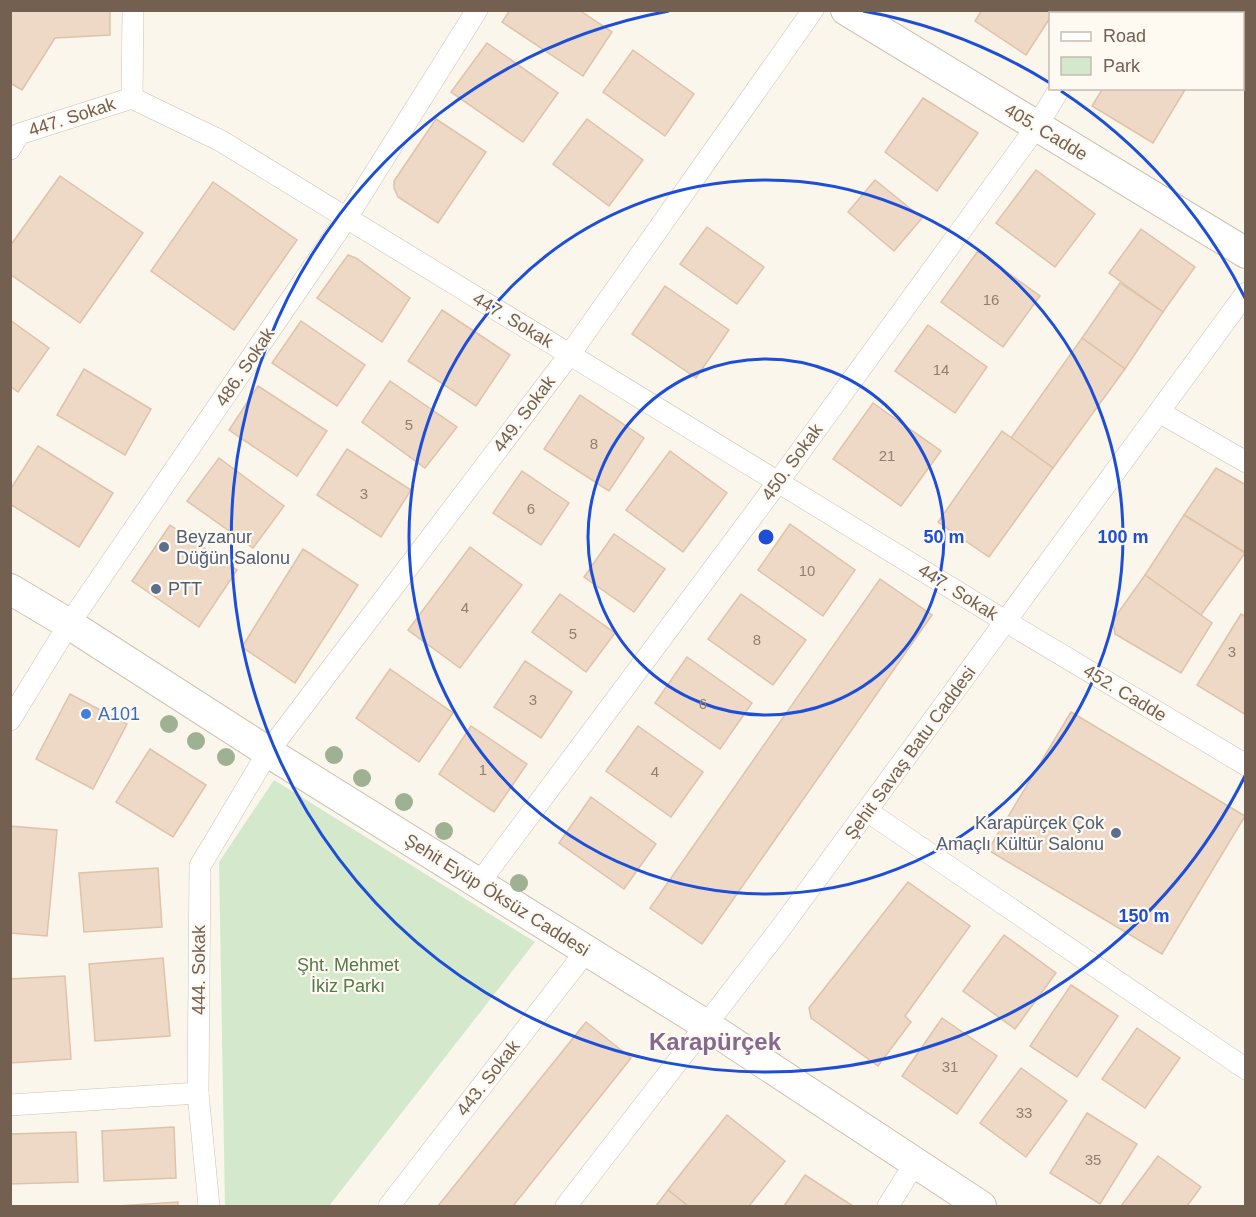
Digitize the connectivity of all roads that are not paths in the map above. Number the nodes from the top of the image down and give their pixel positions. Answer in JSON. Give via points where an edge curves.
{"nodes":[{"id":1,"x":133,"y":10,"type":"edge"},
{"id":2,"x":477,"y":10,"type":"edge"},
{"id":3,"x":813,"y":10,"type":"edge"},
{"id":4,"x":846,"y":10,"type":"edge"},
{"id":5,"x":1059,"y":90,"type":"edge"},
{"id":6,"x":132,"y":98,"type":"junction"},
{"id":7,"x":1037,"y":126,"type":"junction"},
{"id":8,"x":13,"y":137,"type":"edge"},
{"id":9,"x":346,"y":219,"type":"junction"},
{"id":10,"x":1245,"y":253,"type":"edge"},
{"id":11,"x":1245,"y":293,"type":"edge"},
{"id":12,"x":570,"y":354,"type":"junction"},
{"id":13,"x":1159,"y":412,"type":"junction"},
{"id":14,"x":1245,"y":462,"type":"edge"},
{"id":15,"x":778,"y":482,"type":"junction"},
{"id":16,"x":10,"y":588,"type":"edge"},
{"id":17,"x":1005,"y":621,"type":"junction"},
{"id":18,"x":69,"y":624,"type":"junction"},
{"id":19,"x":10,"y":720,"type":"edge"},
{"id":20,"x":268,"y":752,"type":"junction"},
{"id":21,"x":1245,"y":765,"type":"edge"},
{"id":22,"x":867,"y":811,"type":"junction"},
{"id":23,"x":479,"y":883,"type":"junction"},
{"id":24,"x":587,"y":950,"type":"junction"},
{"id":25,"x":706,"y":1025,"type":"junction"},
{"id":26,"x":1245,"y":1069,"type":"edge"},
{"id":27,"x":198,"y":1093,"type":"junction"},
{"id":28,"x":10,"y":1105,"type":"edge"},
{"id":29,"x":915,"y":1163,"type":"junction"},
{"id":30,"x":209,"y":1206,"type":"edge"},
{"id":31,"x":390,"y":1206,"type":"edge"},
{"id":32,"x":566,"y":1206,"type":"edge"},
{"id":33,"x":888,"y":1206,"type":"edge"},
{"id":34,"x":981,"y":1206,"type":"edge"}],
"edges":[{"from":1,"to":6,"type":"street"},
{"from":2,"to":9,"type":"street","name":"486. Sokak"},
{"from":3,"to":12,"type":"street","name":"449. Sokak"},
{"from":4,"to":7,"type":"street","name":"405. Cadde"},
{"from":5,"to":7,"type":"street","name":"450. Sokak"},
{"from":6,"to":8,"type":"street","name":"447. Sokak"},
{"from":6,"to":9,"type":"street","name":"447. Sokak","via":[[221,141]]},
{"from":7,"to":10,"type":"street","name":"405. Cadde"},
{"from":7,"to":15,"type":"street","name":"450. Sokak"},
{"from":9,"to":12,"type":"street","name":"447. Sokak"},
{"from":9,"to":18,"type":"street","name":"486. Sokak"},
{"from":11,"to":13,"type":"street","name":"Şehit Savaş Batu Caddesi"},
{"from":12,"to":15,"type":"street","name":"447. Sokak"},
{"from":12,"to":20,"type":"street","name":"449. Sokak"},
{"from":13,"to":14,"type":"street"},
{"from":13,"to":17,"type":"street","name":"Şehit Savaş Batu Caddesi"},
{"from":15,"to":17,"type":"street","name":"447. Sokak"},
{"from":15,"to":23,"type":"street","name":"450. Sokak"},
{"from":16,"to":18,"type":"street","name":"Şehit Eyüp Öksüz Caddesi"},
{"from":17,"to":21,"type":"street","name":"452. Cadde"},
{"from":17,"to":22,"type":"street","name":"Şehit Savaş Batu Caddesi"},
{"from":18,"to":19,"type":"street","name":"486. Sokak"},
{"from":18,"to":20,"type":"street","name":"Şehit Eyüp Öksüz Caddesi"},
{"from":20,"to":23,"type":"street","name":"Şehit Eyüp Öksüz Caddesi"},
{"from":20,"to":27,"type":"street","name":"444. Sokak","via":[[200,866]]},
{"from":22,"to":25,"type":"street","name":"Şehit Savaş Batu Caddesi"},
{"from":22,"to":26,"type":"street"},
{"from":23,"to":24,"type":"street","name":"Şehit Eyüp Öksüz Caddesi"},
{"from":24,"to":25,"type":"street","name":"Şehit Eyüp Öksüz Caddesi"},
{"from":24,"to":31,"type":"street","name":"443. Sokak"},
{"from":25,"to":29,"type":"street","name":"Şehit Eyüp Öksüz Caddesi"},
{"from":25,"to":32,"type":"street","name":"Şehit Savaş Batu Caddesi"},
{"from":27,"to":28,"type":"street"},
{"from":27,"to":30,"type":"street","name":"444. Sokak"},
{"from":29,"to":33,"type":"street"},
{"from":29,"to":34,"type":"street","name":"Şehit Eyüp Öksüz Caddesi"}]}
